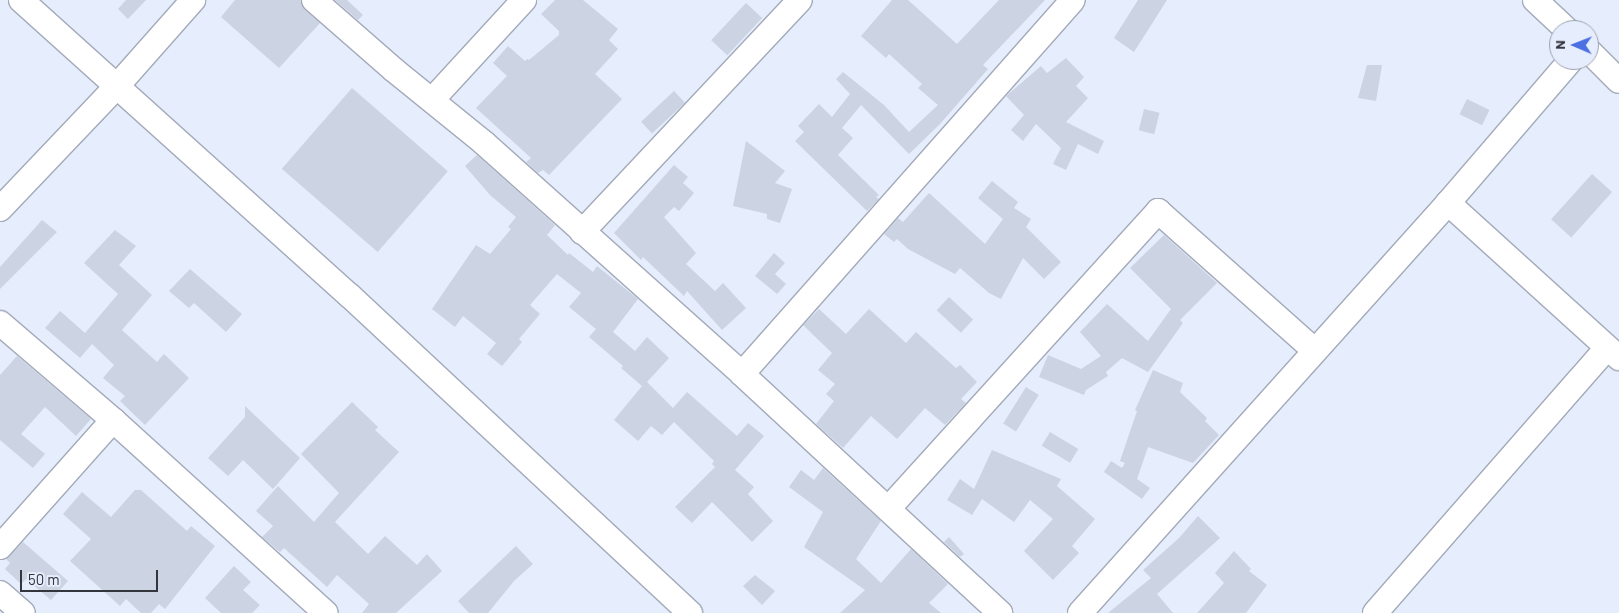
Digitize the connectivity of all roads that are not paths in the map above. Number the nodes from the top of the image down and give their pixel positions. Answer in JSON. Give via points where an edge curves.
{"nodes":[{"id":1,"x":21,"y":0,"type":"edge"},
{"id":2,"x":193,"y":0,"type":"edge"},
{"id":3,"x":314,"y":0,"type":"edge"},
{"id":4,"x":524,"y":0,"type":"edge"},
{"id":5,"x":800,"y":0,"type":"edge"},
{"id":6,"x":1073,"y":0,"type":"edge"},
{"id":7,"x":1535,"y":0,"type":"edge"},
{"id":8,"x":1557,"y":20,"type":"edge"},
{"id":9,"x":1599,"y":60,"type":"edge"},
{"id":10,"x":1562,"y":70,"type":"edge"},
{"id":11,"x":1619,"y":81,"type":"edge"},
{"id":12,"x":117,"y":86,"type":"junction"},
{"id":13,"x":432,"y":100,"type":"junction"},
{"id":14,"x":1448,"y":203,"type":"junction"},
{"id":15,"x":0,"y":209,"type":"edge"},
{"id":16,"x":582,"y":232,"type":"junction"},
{"id":17,"x":0,"y":323,"type":"edge"},
{"id":18,"x":1314,"y":350,"type":"junction"},
{"id":19,"x":1613,"y":353,"type":"edge"},
{"id":20,"x":742,"y":374,"type":"junction"},
{"id":21,"x":113,"y":420,"type":"junction"},
{"id":22,"x":889,"y":508,"type":"junction"},
{"id":23,"x":0,"y":547,"type":"edge"},
{"id":24,"x":0,"y":593,"type":"edge"},
{"id":25,"x":23,"y":613,"type":"edge"},
{"id":26,"x":326,"y":613,"type":"edge"},
{"id":27,"x":690,"y":613,"type":"edge"},
{"id":28,"x":1000,"y":613,"type":"edge"},
{"id":29,"x":1080,"y":613,"type":"edge"},
{"id":30,"x":1375,"y":613,"type":"edge"}],
"edges":[{"from":1,"to":12,"type":"street"},
{"from":2,"to":12,"type":"street"},
{"from":3,"to":13,"type":"street"},
{"from":4,"to":13,"type":"street"},
{"from":5,"to":16,"type":"street"},
{"from":6,"to":20,"type":"street"},
{"from":7,"to":8,"type":"street"},
{"from":9,"to":11,"type":"street"},
{"from":10,"to":14,"type":"street"},
{"from":12,"to":15,"type":"street"},
{"from":12,"to":27,"type":"street","via":[[350,296]]},
{"from":13,"to":16,"type":"street"},
{"from":14,"to":18,"type":"street"},
{"from":14,"to":19,"type":"street"},
{"from":16,"to":20,"type":"street"},
{"from":17,"to":21,"type":"street"},
{"from":18,"to":22,"type":"street","via":[[1158,211]]},
{"from":18,"to":29,"type":"street"},
{"from":19,"to":30,"type":"street"},
{"from":20,"to":22,"type":"street"},
{"from":21,"to":23,"type":"street"},
{"from":21,"to":26,"type":"street"},
{"from":22,"to":28,"type":"street"},
{"from":24,"to":25,"type":"street"}]}
